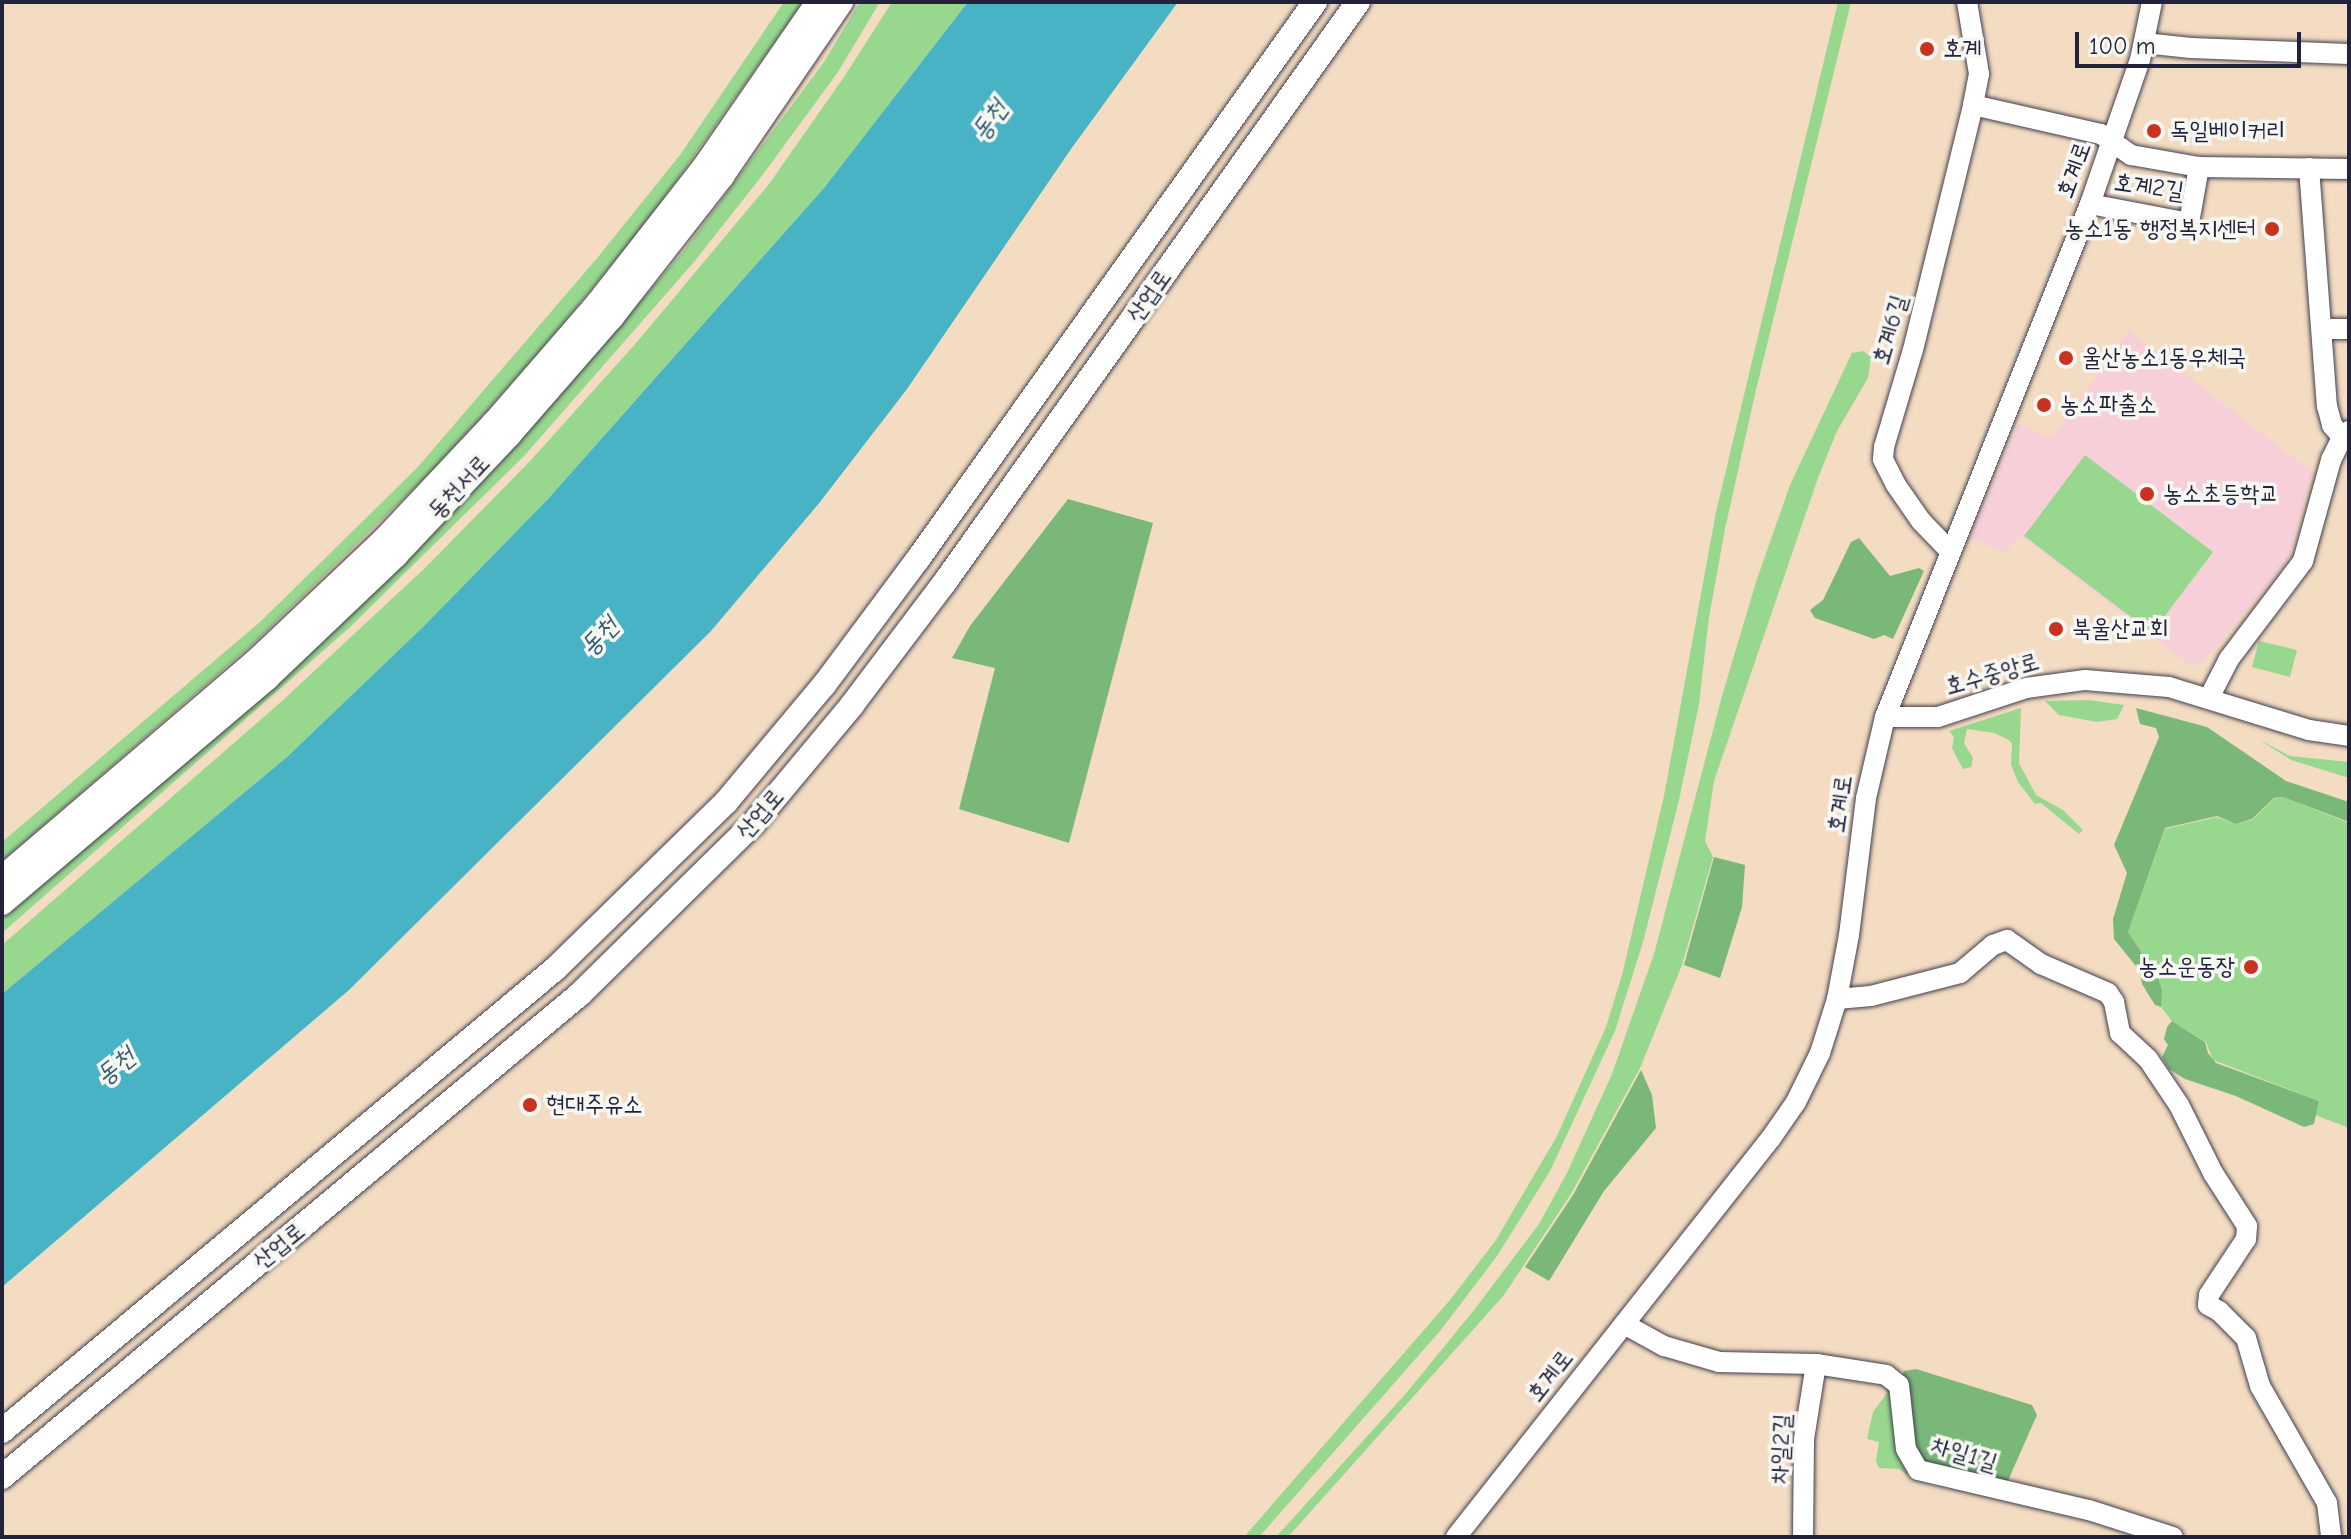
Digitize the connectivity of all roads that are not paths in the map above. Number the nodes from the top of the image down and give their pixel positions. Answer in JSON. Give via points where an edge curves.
{"nodes":[{"id":1,"x":818,"y":2,"type":"edge"},
{"id":2,"x":841,"y":2,"type":"edge"},
{"id":3,"x":1315,"y":2,"type":"edge"},
{"id":4,"x":1358,"y":2,"type":"edge"},
{"id":5,"x":1967,"y":2,"type":"edge"},
{"id":6,"x":2152,"y":2,"type":"edge"},
{"id":7,"x":2144,"y":43,"type":"junction"},
{"id":8,"x":2349,"y":54,"type":"edge"},
{"id":9,"x":1973,"y":105,"type":"junction"},
{"id":10,"x":2112,"y":141,"type":"junction"},
{"id":11,"x":2199,"y":167,"type":"junction"},
{"id":12,"x":2309,"y":168,"type":"junction"},
{"id":13,"x":2349,"y":169,"type":"edge"},
{"id":14,"x":2090,"y":204,"type":"junction"},
{"id":15,"x":2322,"y":329,"type":"junction"},
{"id":16,"x":2349,"y":329,"type":"edge"},
{"id":17,"x":2346,"y":434,"type":"edge"},
{"id":18,"x":1949,"y":550,"type":"junction"},
{"id":19,"x":2209,"y":698,"type":"junction"},
{"id":20,"x":1885,"y":717,"type":"junction"},
{"id":21,"x":2349,"y":736,"type":"edge"},
{"id":22,"x":2,"y":878,"type":"edge"},
{"id":23,"x":2,"y":903,"type":"edge"},
{"id":24,"x":1837,"y":999,"type":"junction"},
{"id":25,"x":1624,"y":1324,"type":"junction"},
{"id":26,"x":1816,"y":1364,"type":"junction"},
{"id":27,"x":2,"y":1431,"type":"edge"},
{"id":28,"x":2,"y":1477,"type":"edge"},
{"id":29,"x":1456,"y":1537,"type":"edge"},
{"id":30,"x":1803,"y":1537,"type":"edge"},
{"id":31,"x":2173,"y":1537,"type":"edge"},
{"id":32,"x":2331,"y":1537,"type":"edge"}],
"edges":[{"from":1,"to":22,"type":"main road","name":"동천서로","via":[[705,166],[598,303],[484,434],[383,541],[255,662]]},
{"from":2,"to":23,"type":"main road","name":"동천서로","via":[[667,247],[478,468],[267,678]]},
{"from":3,"to":27,"type":"main road","name":"산업로","via":[[918,559],[824,685],[726,802],[555,969]]},
{"from":4,"to":28,"type":"main road","name":"산업로","via":[[945,582],[753,824],[580,994]]},
{"from":5,"to":9,"type":"street","name":"호계6길","via":[[1979,74]]},
{"from":6,"to":7,"type":"street","name":"호계로"},
{"from":7,"to":8,"type":"street"},
{"from":7,"to":10,"type":"street","name":"호계로"},
{"from":9,"to":10,"type":"street","via":[[2101,134]]},
{"from":9,"to":18,"type":"street","name":"호계6길","via":[[1883,459],[1921,521]]},
{"from":10,"to":11,"type":"street","via":[[2131,155]]},
{"from":10,"to":14,"type":"street","name":"호계로"},
{"from":11,"to":12,"type":"street","name":"호계2길"},
{"from":11,"to":14,"type":"street","name":"호계2길","via":[[2189,223]]},
{"from":12,"to":13,"type":"street","name":"호계2길"},
{"from":12,"to":15,"type":"street"},
{"from":14,"to":18,"type":"street","name":"호계로"},
{"from":15,"to":16,"type":"street"},
{"from":15,"to":17,"type":"street","via":[[2327,406],[2332,425]]},
{"from":17,"to":19,"type":"street","via":[[2331,460],[2303,561],[2229,659]]},
{"from":18,"to":20,"type":"street","name":"호계로"},
{"from":19,"to":20,"type":"street","name":"호수중앙로","via":[[2169,687],[2085,680],[2026,688],[1938,717]]},
{"from":19,"to":21,"type":"street","name":"호수중앙로","via":[[2309,730]]},
{"from":20,"to":24,"type":"street","name":"호계로","via":[[1866,798]]},
{"from":24,"to":25,"type":"street","name":"호계로","via":[[1820,1053],[1796,1102]]},
{"from":24,"to":32,"type":"street","via":[[1882,994],[1960,973],[2007,940],[2041,964],[2111,997],[2120,1033],[2148,1059],[2179,1105],[2247,1226],[2246,1239],[2209,1295],[2208,1305],[2246,1338],[2260,1386],[2327,1503]]},
{"from":25,"to":26,"type":"street","name":"차일1길","via":[[1664,1346],[1719,1362]]},
{"from":25,"to":29,"type":"street","name":"호계로"},
{"from":26,"to":30,"type":"street","name":"차일2길","via":[[1804,1439]]},
{"from":26,"to":31,"type":"street","name":"차일1길","via":[[1896,1380],[1906,1449],[1918,1470],[2089,1510]]}]}
